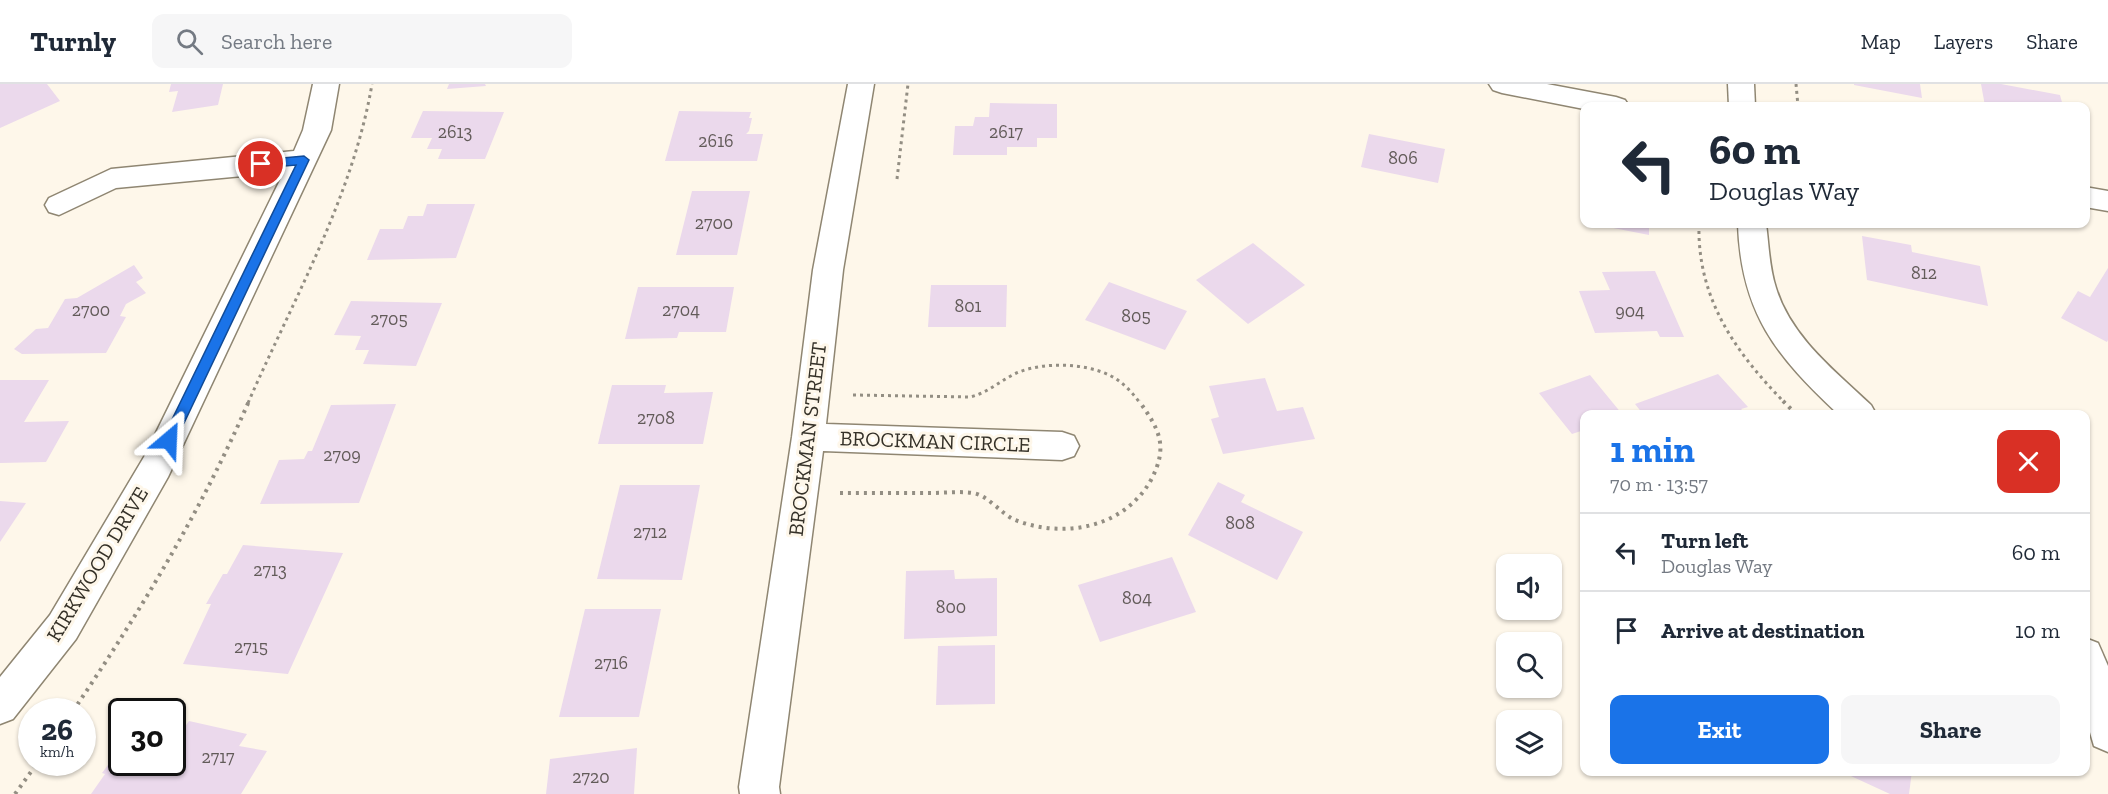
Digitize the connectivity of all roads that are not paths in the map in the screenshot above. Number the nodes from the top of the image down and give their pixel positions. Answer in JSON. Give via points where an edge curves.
{"nodes":[{"id":1,"x":326,"y":84,"type":"edge"},
{"id":2,"x":861,"y":84,"type":"edge"},
{"id":3,"x":1502,"y":84,"type":"edge"},
{"id":4,"x":1741,"y":84,"type":"edge"},
{"id":5,"x":1595,"y":102,"type":"edge"},
{"id":6,"x":1743,"y":102,"type":"edge"},
{"id":7,"x":304,"y":160,"type":"junction"},
{"id":8,"x":2090,"y":198,"type":"edge"},
{"id":9,"x":2108,"y":201,"type":"edge"},
{"id":10,"x":59,"y":205,"type":"dead end"},
{"id":11,"x":1752,"y":228,"type":"edge"},
{"id":12,"x":1856,"y":410,"type":"edge"},
{"id":13,"x":808,"y":437,"type":"junction"},
{"id":14,"x":1062,"y":446,"type":"dead end"},
{"id":15,"x":2090,"y":668,"type":"edge"},
{"id":16,"x":0,"y":706,"type":"edge"},
{"id":17,"x":2108,"y":733,"type":"edge"},
{"id":18,"x":760,"y":794,"type":"edge"}],
"edges":[{"from":1,"to":7,"type":"street","name":"KIRKWOOD DRIVE","via":[[316,130]]},
{"from":2,"to":13,"type":"street","name":"BROCKMAN STREET","via":[[828,270]]},
{"from":3,"to":5,"type":"street"},
{"from":4,"to":6,"type":"street"},
{"from":7,"to":10,"type":"street","via":[[111,179]]},
{"from":7,"to":16,"type":"street","name":"KIRKWOOD DRIVE","via":[[156,467],[63,627]]},
{"from":8,"to":9,"type":"street"},
{"from":11,"to":12,"type":"street","via":[[1761,291],[1781,330],[1813,370]]},
{"from":13,"to":14,"type":"street","name":"BROCKMAN CIRCLE"},
{"from":13,"to":18,"type":"street","name":"BROCKMAN STREET"},
{"from":15,"to":17,"type":"street"}]}
